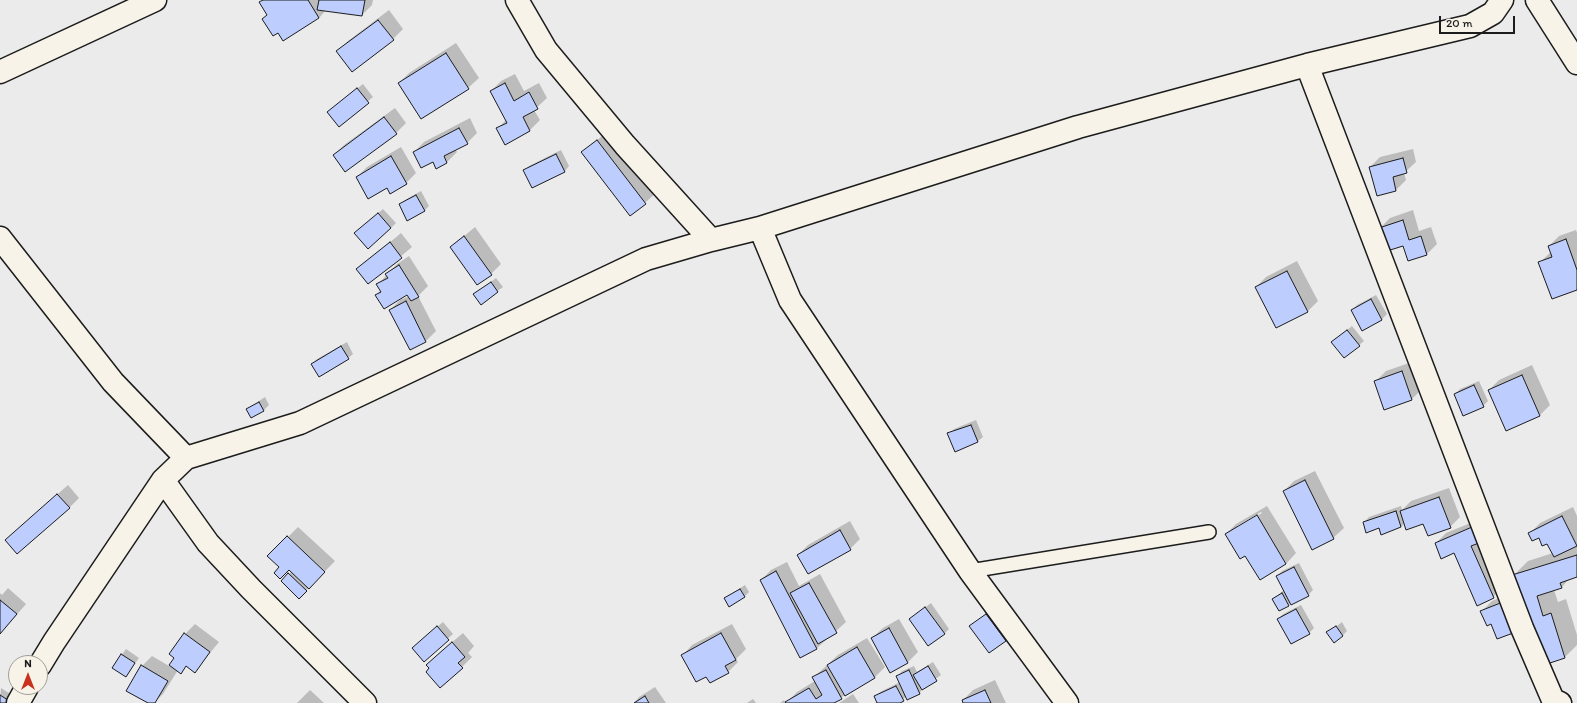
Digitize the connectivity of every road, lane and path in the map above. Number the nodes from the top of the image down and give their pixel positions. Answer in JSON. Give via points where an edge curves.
{"nodes":[{"id":1,"x":155,"y":0,"type":"edge"},
{"id":2,"x":516,"y":0,"type":"edge"},
{"id":3,"x":1502,"y":0,"type":"edge"},
{"id":4,"x":1537,"y":0,"type":"edge"},
{"id":5,"x":1577,"y":63,"type":"edge"},
{"id":6,"x":1307,"y":65,"type":"junction"},
{"id":7,"x":0,"y":72,"type":"edge"},
{"id":8,"x":760,"y":228,"type":"junction"},
{"id":9,"x":0,"y":238,"type":"edge"},
{"id":10,"x":711,"y":240,"type":"junction"},
{"id":11,"x":186,"y":458,"type":"junction"},
{"id":12,"x":163,"y":480,"type":"junction"},
{"id":13,"x":1209,"y":532,"type":"dead end"},
{"id":14,"x":970,"y":572,"type":"junction"},
{"id":15,"x":46,"y":655,"type":"edge"},
{"id":16,"x":365,"y":703,"type":"edge"},
{"id":17,"x":1067,"y":703,"type":"edge"},
{"id":18,"x":1560,"y":703,"type":"edge"}],
"edges":[{"from":1,"to":7,"type":"street"},
{"from":2,"to":10,"type":"street","via":[[546,50],[625,145]]},
{"from":3,"to":6,"type":"street","via":[[1493,13],[1470,26]]},
{"from":4,"to":5,"type":"street"},
{"from":6,"to":8,"type":"street","via":[[1078,127]]},
{"from":6,"to":18,"type":"street","via":[[1522,628],[1553,700]]},
{"from":8,"to":10,"type":"street"},
{"from":8,"to":14,"type":"street","via":[[790,300]]},
{"from":9,"to":11,"type":"street","via":[[114,382]]},
{"from":10,"to":11,"type":"street","via":[[646,259],[300,423]]},
{"from":11,"to":12,"type":"street"},
{"from":12,"to":15,"type":"street"},
{"from":12,"to":16,"type":"street","via":[[208,543]]},
{"from":13,"to":14,"type":"lane"},
{"from":14,"to":17,"type":"street"}]}
